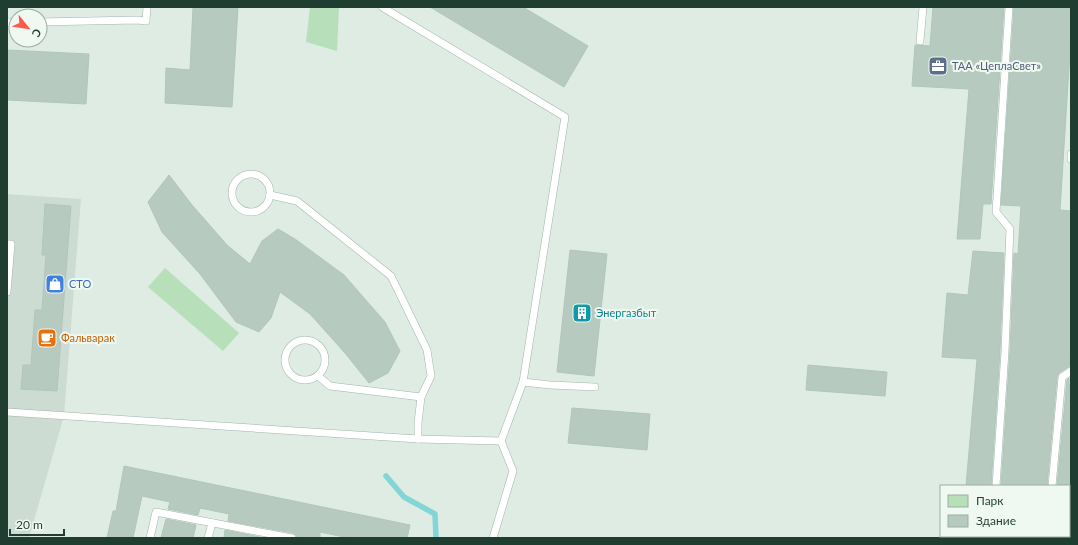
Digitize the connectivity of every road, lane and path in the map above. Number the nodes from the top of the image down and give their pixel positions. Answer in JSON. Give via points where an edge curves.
{"nodes":[{"id":1,"x":147,"y":7,"type":"edge"},
{"id":2,"x":382,"y":7,"type":"edge"},
{"id":3,"x":923,"y":7,"type":"edge"},
{"id":4,"x":1009,"y":7,"type":"edge"},
{"id":5,"x":48,"y":22,"type":"edge"},
{"id":6,"x":920,"y":41,"type":"dead end"},
{"id":7,"x":1071,"y":154,"type":"edge"},
{"id":8,"x":1071,"y":159,"type":"edge"},
{"id":9,"x":270,"y":195,"type":"junction"},
{"id":10,"x":7,"y":244,"type":"edge"},
{"id":11,"x":8,"y":274,"type":"edge"},
{"id":12,"x":7,"y":292,"type":"edge"},
{"id":13,"x":1071,"y":371,"type":"edge"},
{"id":14,"x":318,"y":376,"type":"junction"},
{"id":15,"x":1062,"y":377,"type":"junction"},
{"id":16,"x":1071,"y":378,"type":"edge"},
{"id":17,"x":523,"y":382,"type":"junction"},
{"id":18,"x":595,"y":388,"type":"dead end"},
{"id":19,"x":421,"y":397,"type":"junction"},
{"id":20,"x":7,"y":412,"type":"edge"},
{"id":21,"x":418,"y":439,"type":"junction"},
{"id":22,"x":501,"y":441,"type":"junction"},
{"id":23,"x":996,"y":485,"type":"edge"},
{"id":24,"x":1052,"y":485,"type":"edge"},
{"id":25,"x":212,"y":523,"type":"junction"},
{"id":26,"x":264,"y":536,"type":"edge"},
{"id":27,"x":150,"y":538,"type":"edge"},
{"id":28,"x":208,"y":538,"type":"edge"},
{"id":29,"x":292,"y":538,"type":"edge"},
{"id":30,"x":493,"y":538,"type":"edge"}],
"edges":[{"from":1,"to":5,"type":"lane","via":[[146,21]]},
{"from":2,"to":17,"type":"lane","via":[[565,117]]},
{"from":3,"to":6,"type":"lane"},
{"from":4,"to":23,"type":"lane","via":[[996,212],[1010,229]]},
{"from":7,"to":8,"type":"lane"},
{"from":9,"to":9,"type":"lane","via":[[265,180],[258,175],[249,174],[242,177],[236,182],[233,190],[233,199],[238,206],[253,212],[261,209]]},
{"from":9,"to":19,"type":"lane","via":[[296,201],[391,276],[427,350],[431,376]]},
{"from":10,"to":11,"type":"lane","via":[[11,244]]},
{"from":11,"to":12,"type":"lane"},
{"from":13,"to":15,"type":"lane"},
{"from":14,"to":14,"type":"lane","via":[[325,364],[323,350],[318,345],[313,341],[299,340],[287,349],[285,363],[291,376],[305,381]]},
{"from":14,"to":19,"type":"lane","via":[[330,386]]},
{"from":15,"to":16,"type":"lane"},
{"from":15,"to":24,"type":"lane"},
{"from":17,"to":18,"type":"lane"},
{"from":17,"to":22,"type":"lane"},
{"from":19,"to":21,"type":"lane"},
{"from":20,"to":21,"type":"lane"},
{"from":21,"to":22,"type":"lane"},
{"from":22,"to":30,"type":"lane","via":[[513,471]]},
{"from":25,"to":26,"type":"lane"},
{"from":25,"to":27,"type":"lane","via":[[156,512]]},
{"from":25,"to":28,"type":"lane"},
{"from":26,"to":29,"type":"lane"}]}
